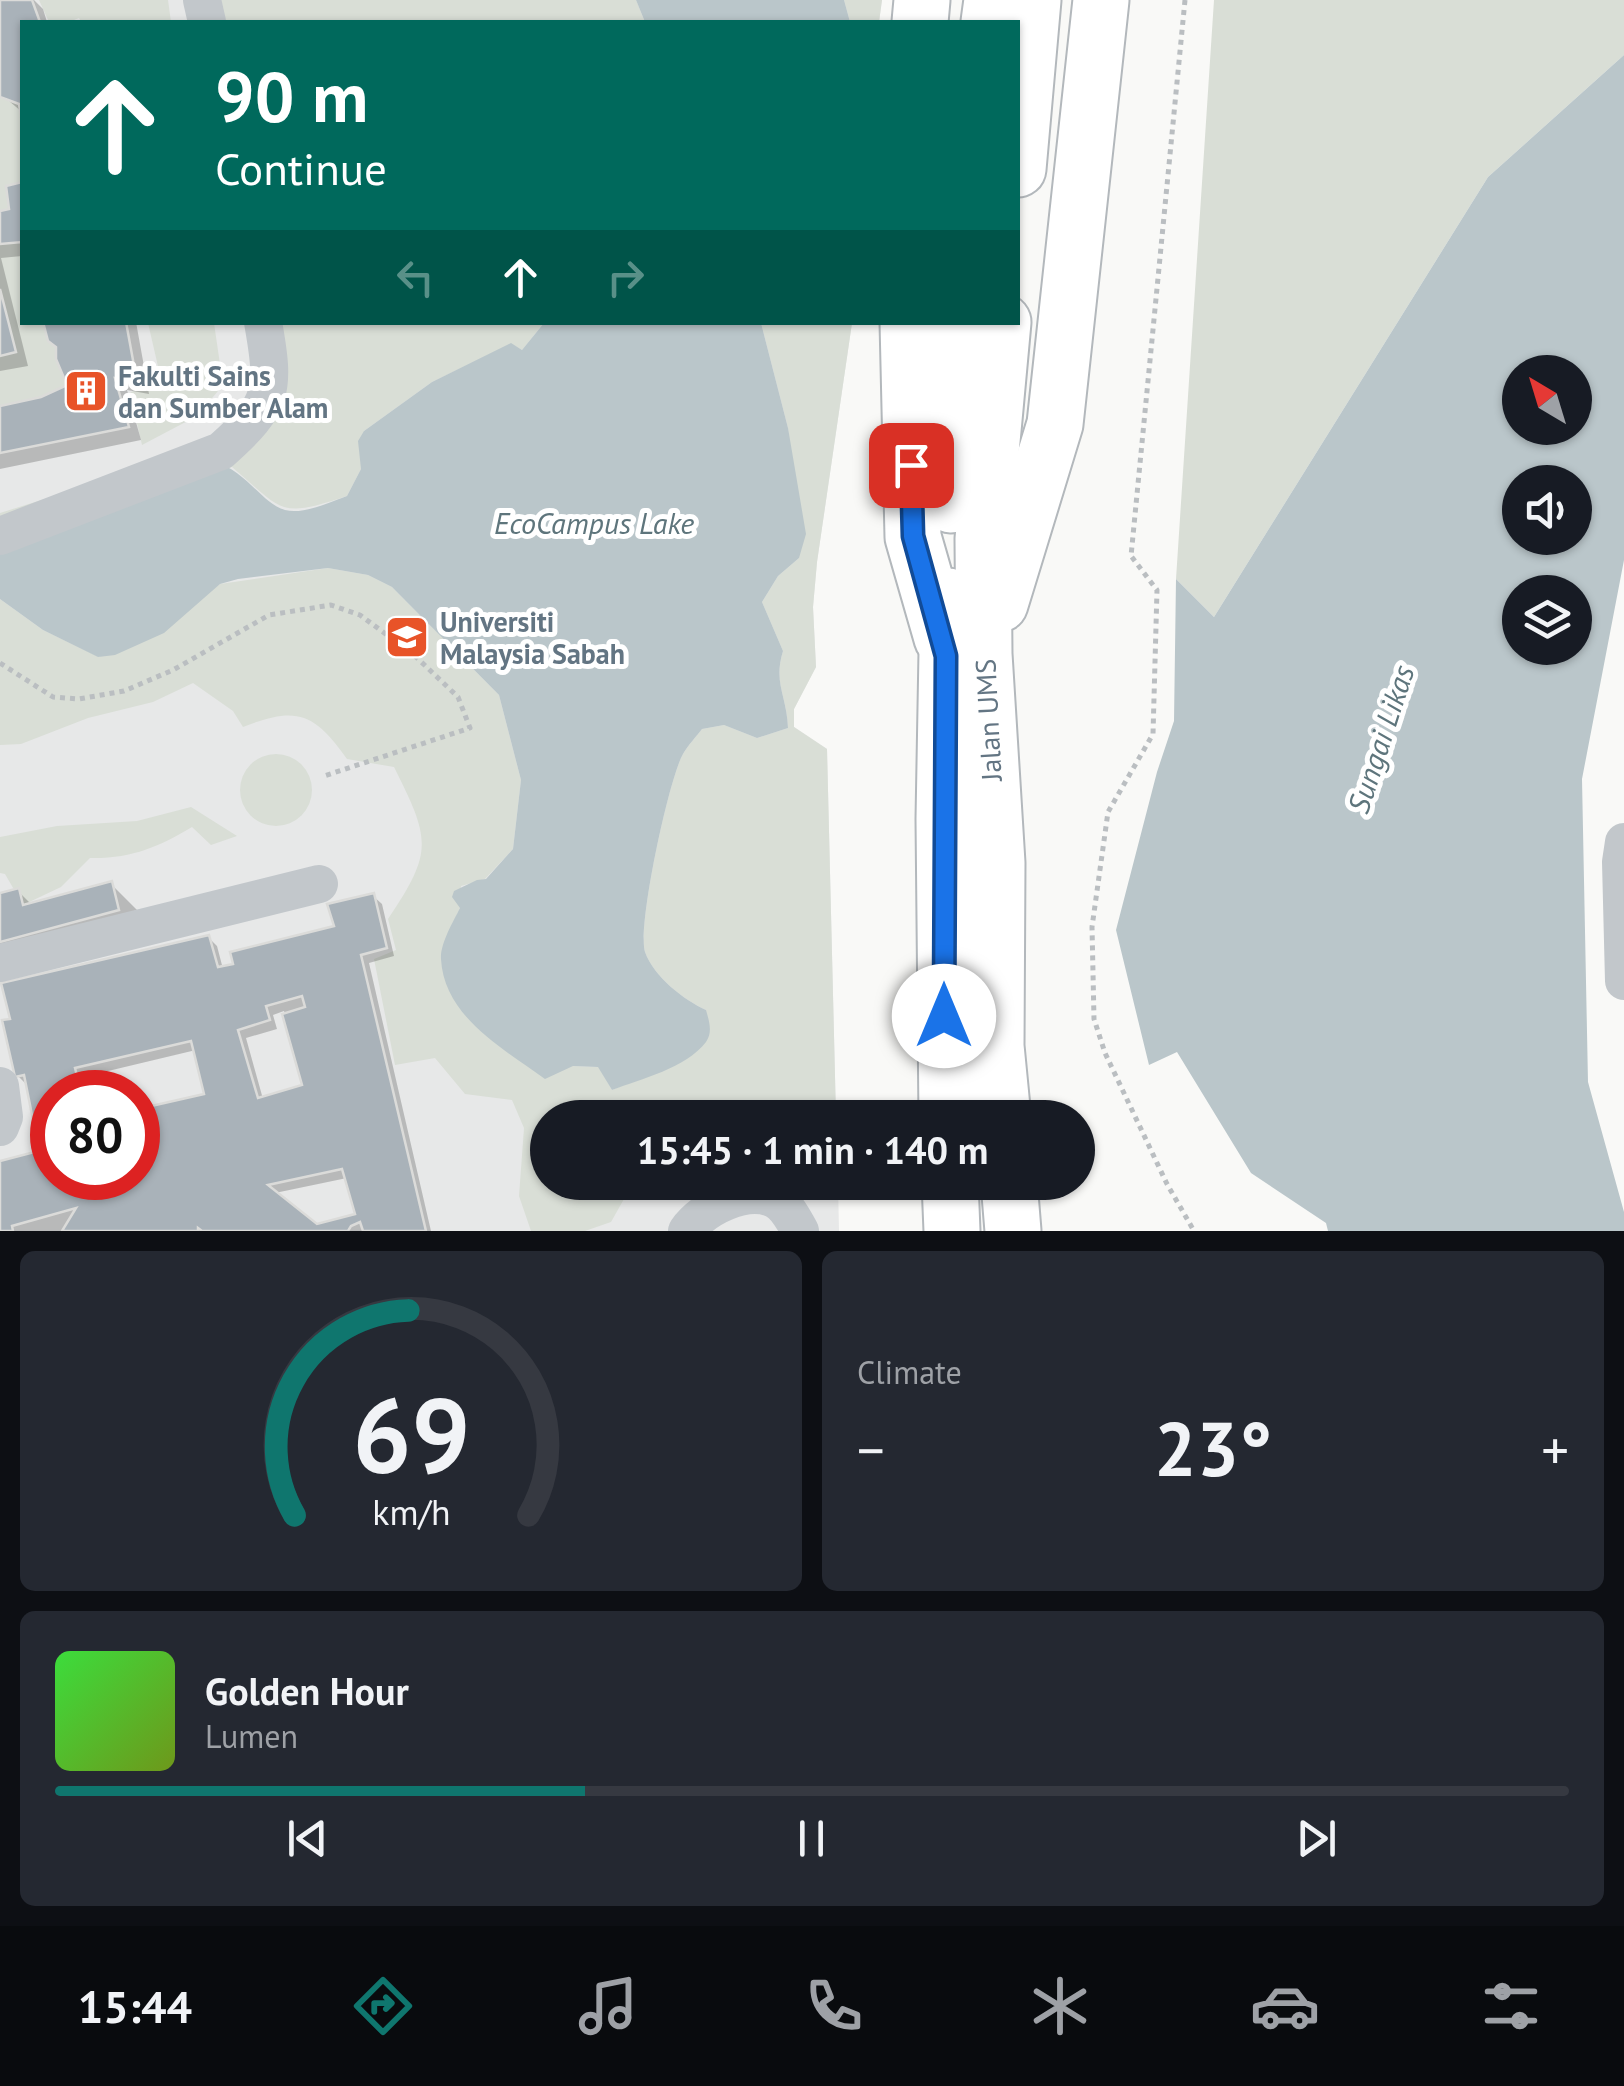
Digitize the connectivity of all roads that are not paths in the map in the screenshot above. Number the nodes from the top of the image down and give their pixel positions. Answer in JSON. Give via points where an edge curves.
{"nodes":[{"id":1,"x":1033,"y":0,"type":"edge"},
{"id":2,"x":1100,"y":0,"type":"edge"},
{"id":3,"x":1020,"y":146,"type":"edge"},
{"id":4,"x":264,"y":325,"type":"edge"},
{"id":5,"x":908,"y":325,"type":"edge"},
{"id":6,"x":958,"y":325,"type":"edge"},
{"id":7,"x":1003,"y":325,"type":"edge"},
{"id":8,"x":0,"y":536,"type":"edge"},
{"id":9,"x":965,"y":655,"type":"junction"},
{"id":10,"x":1624,"y":842,"type":"edge"},
{"id":11,"x":318,"y":884,"type":"dead end"},
{"id":12,"x":0,"y":962,"type":"edge"},
{"id":13,"x":1624,"y":982,"type":"edge"},
{"id":14,"x":0,"y":1086,"type":"edge"},
{"id":15,"x":947,"y":1100,"type":"edge"},
{"id":16,"x":1001,"y":1100,"type":"edge"},
{"id":17,"x":0,"y":1128,"type":"edge"},
{"id":18,"x":951,"y":1200,"type":"edge"},
{"id":19,"x":1010,"y":1200,"type":"edge"},
{"id":20,"x":687,"y":1231,"type":"edge"},
{"id":21,"x":800,"y":1231,"type":"edge"},
{"id":22,"x":952,"y":1231,"type":"edge"},
{"id":23,"x":1013,"y":1231,"type":"edge"}],
"edges":[{"from":1,"to":3,"type":"highway"},
{"from":2,"to":9,"type":"highway","via":[[1055,424]]},
{"from":4,"to":8,"type":"street","via":[[272,374],[265,403],[221,451]]},
{"from":5,"to":9,"type":"highway","via":[[913,536]]},
{"from":6,"to":9,"type":"highway","name":"Jalan UMS"},
{"from":7,"to":9,"type":"highway","name":"Jalan UMS"},
{"from":9,"to":15,"type":"highway","name":"Jalan UMS","via":[[944,878]]},
{"from":9,"to":16,"type":"highway","name":"Jalan UMS","via":[[996,864]]},
{"from":10,"to":13,"type":"street"},
{"from":11,"to":12,"type":"street"},
{"from":14,"to":17,"type":"street"},
{"from":18,"to":22,"type":"highway"},
{"from":19,"to":23,"type":"highway"},
{"from":20,"to":21,"type":"street","via":[[714,1207],[753,1196],[778,1200]]}]}
